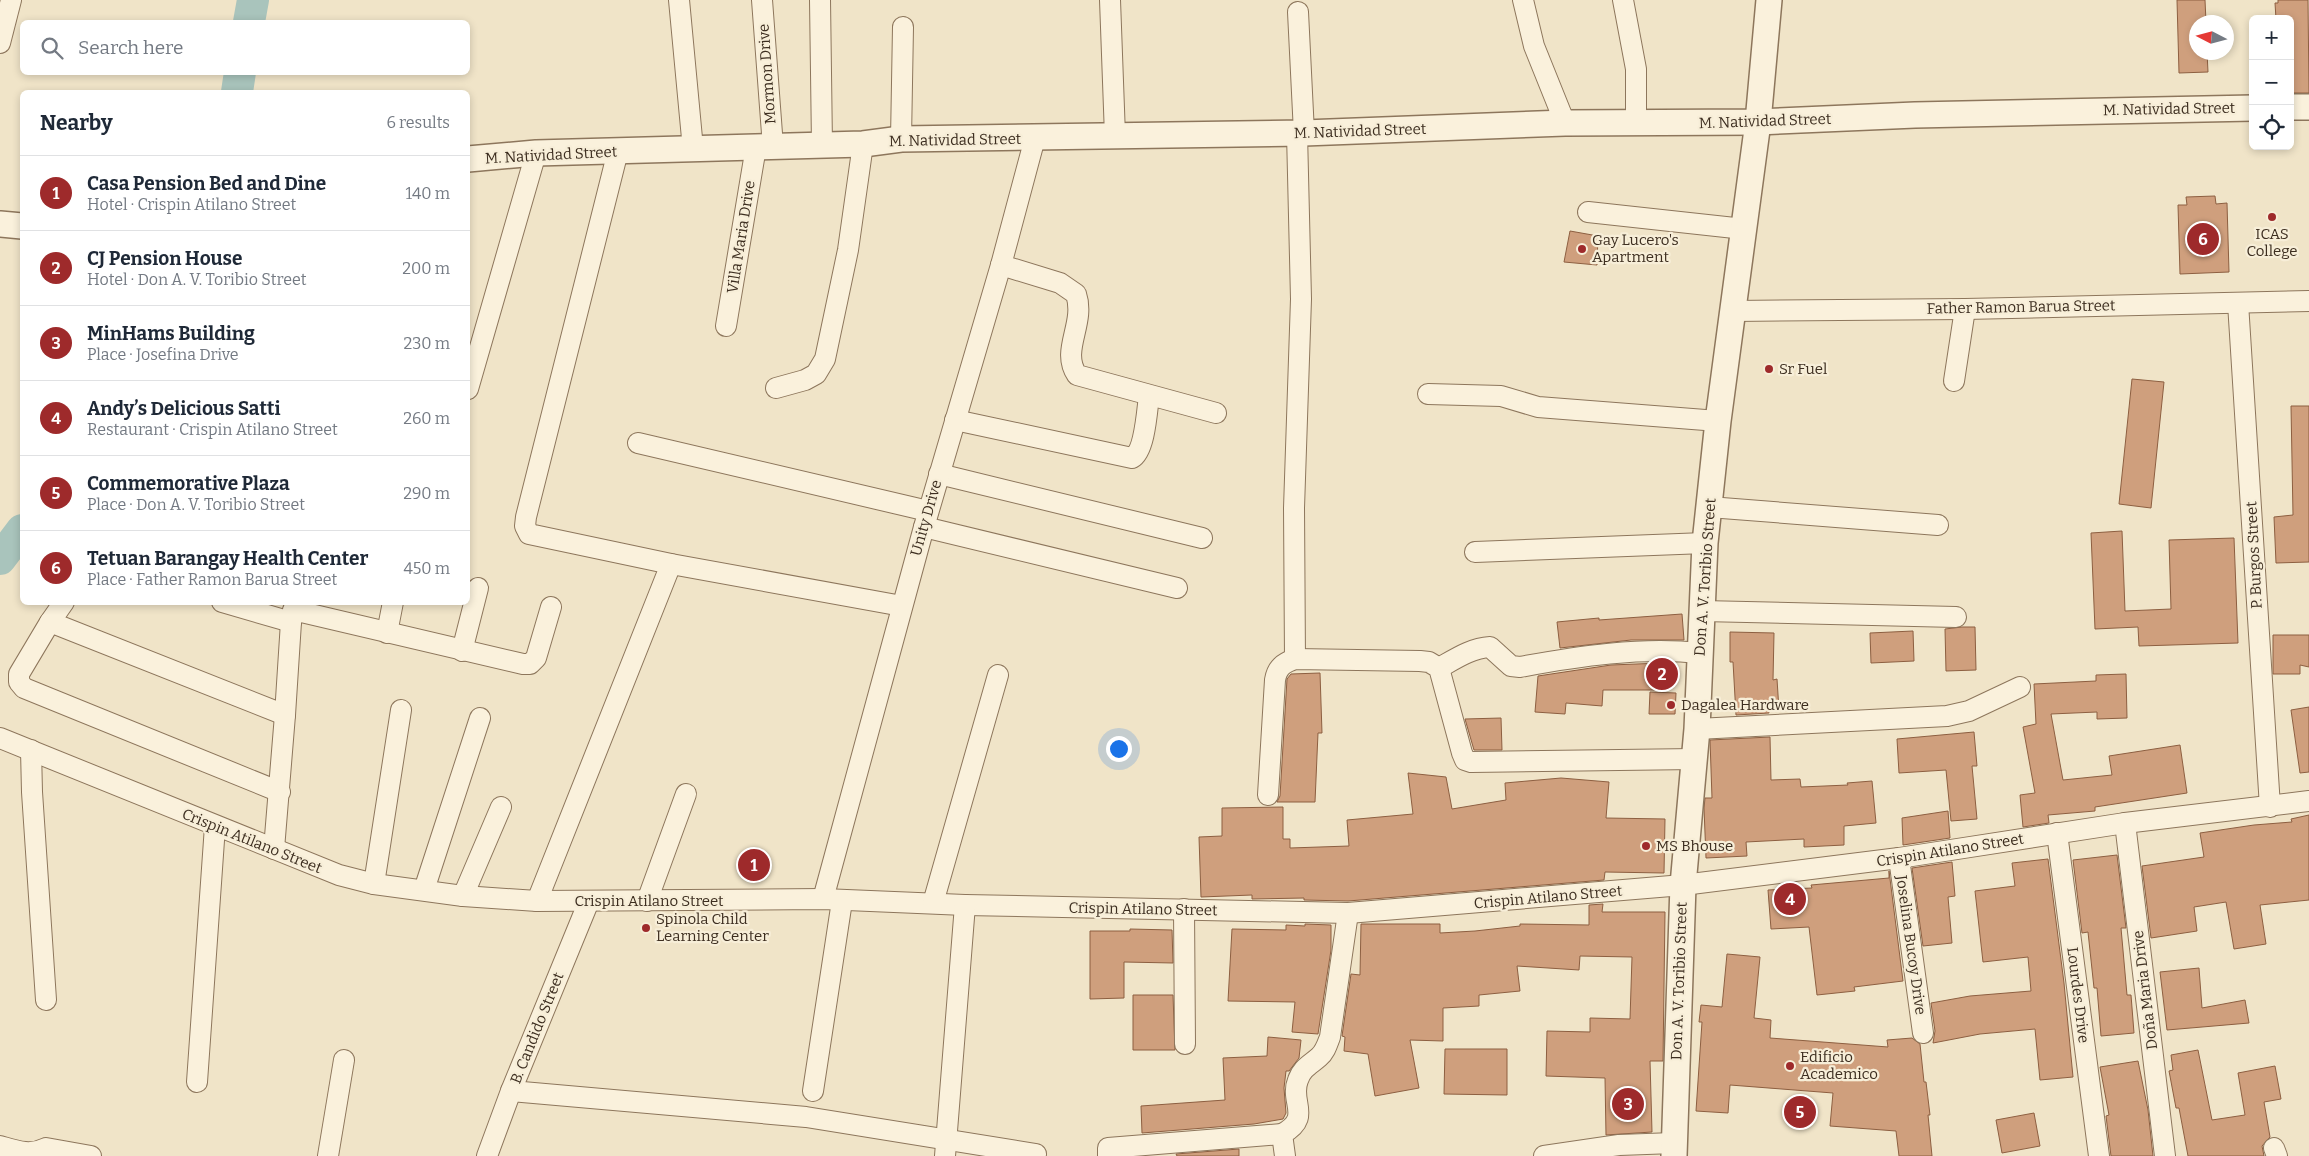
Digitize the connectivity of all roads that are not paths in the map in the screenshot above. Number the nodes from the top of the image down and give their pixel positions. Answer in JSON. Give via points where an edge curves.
{"nodes":[{"id":1,"x":11,"y":0,"type":"edge"},
{"id":2,"x":679,"y":0,"type":"edge"},
{"id":3,"x":762,"y":0,"type":"edge"},
{"id":4,"x":820,"y":0,"type":"edge"},
{"id":5,"x":1110,"y":0,"type":"edge"},
{"id":6,"x":1523,"y":0,"type":"edge"},
{"id":7,"x":1623,"y":0,"type":"edge"},
{"id":8,"x":1769,"y":0,"type":"edge"},
{"id":9,"x":1298,"y":12,"type":"dead end"},
{"id":10,"x":903,"y":27,"type":"dead end"},
{"id":11,"x":9,"y":32,"type":"edge"},
{"id":12,"x":2294,"y":107,"type":"edge"},
{"id":13,"x":2309,"y":107,"type":"edge"},
{"id":14,"x":2249,"y":108,"type":"edge"},
{"id":15,"x":1758,"y":122,"type":"junction"},
{"id":16,"x":1565,"y":123,"type":"junction"},
{"id":17,"x":1636,"y":124,"type":"junction"},
{"id":18,"x":1300,"y":133,"type":"junction"},
{"id":19,"x":1115,"y":136,"type":"junction"},
{"id":20,"x":1035,"y":138,"type":"junction"},
{"id":21,"x":901,"y":139,"type":"junction"},
{"id":22,"x":863,"y":144,"type":"junction"},
{"id":23,"x":822,"y":145,"type":"junction"},
{"id":24,"x":764,"y":147,"type":"junction"},
{"id":25,"x":692,"y":150,"type":"junction"},
{"id":26,"x":618,"y":151,"type":"junction"},
{"id":27,"x":536,"y":153,"type":"junction"},
{"id":28,"x":470,"y":159,"type":"edge"},
{"id":29,"x":1588,"y":212,"type":"dead end"},
{"id":30,"x":0,"y":224,"type":"edge"},
{"id":31,"x":20,"y":226,"type":"edge"},
{"id":32,"x":1744,"y":230,"type":"junction"},
{"id":33,"x":1001,"y":265,"type":"junction"},
{"id":34,"x":2309,"y":301,"type":"edge"},
{"id":35,"x":2238,"y":303,"type":"junction"},
{"id":36,"x":1965,"y":309,"type":"junction"},
{"id":37,"x":1733,"y":311,"type":"junction"},
{"id":38,"x":726,"y":326,"type":"dead end"},
{"id":39,"x":1954,"y":381,"type":"dead end"},
{"id":40,"x":470,"y":382,"type":"edge"},
{"id":41,"x":776,"y":388,"type":"dead end"},
{"id":42,"x":1428,"y":394,"type":"dead end"},
{"id":43,"x":1149,"y":396,"type":"junction"},
{"id":44,"x":1216,"y":412,"type":"dead end"},
{"id":45,"x":955,"y":420,"type":"junction"},
{"id":46,"x":1718,"y":421,"type":"junction"},
{"id":47,"x":638,"y":443,"type":"dead end"},
{"id":48,"x":939,"y":474,"type":"junction"},
{"id":49,"x":1709,"y":508,"type":"junction"},
{"id":50,"x":926,"y":519,"type":"junction"},
{"id":51,"x":1938,"y":524,"type":"dead end"},
{"id":52,"x":1202,"y":538,"type":"dead end"},
{"id":53,"x":1705,"y":543,"type":"junction"},
{"id":54,"x":1475,"y":552,"type":"dead end"},
{"id":55,"x":671,"y":564,"type":"junction"},
{"id":56,"x":478,"y":588,"type":"dead end"},
{"id":57,"x":1177,"y":588,"type":"dead end"},
{"id":58,"x":62,"y":605,"type":"edge"},
{"id":59,"x":246,"y":605,"type":"edge"},
{"id":60,"x":392,"y":605,"type":"edge"},
{"id":61,"x":902,"y":606,"type":"junction"},
{"id":62,"x":550,"y":607,"type":"dead end"},
{"id":63,"x":293,"y":611,"type":"edge"},
{"id":64,"x":1702,"y":611,"type":"junction"},
{"id":65,"x":1956,"y":617,"type":"dead end"},
{"id":66,"x":50,"y":622,"type":"junction"},
{"id":67,"x":387,"y":633,"type":"junction"},
{"id":68,"x":462,"y":650,"type":"junction"},
{"id":69,"x":1700,"y":653,"type":"junction"},
{"id":70,"x":1295,"y":659,"type":"junction"},
{"id":71,"x":1439,"y":668,"type":"junction"},
{"id":72,"x":998,"y":675,"type":"dead end"},
{"id":73,"x":2020,"y":687,"type":"dead end"},
{"id":74,"x":401,"y":710,"type":"dead end"},
{"id":75,"x":286,"y":715,"type":"junction"},
{"id":76,"x":480,"y":718,"type":"dead end"},
{"id":77,"x":1698,"y":729,"type":"junction"},
{"id":78,"x":0,"y":738,"type":"edge"},
{"id":79,"x":31,"y":750,"type":"junction"},
{"id":80,"x":1695,"y":758,"type":"junction"},
{"id":81,"x":280,"y":792,"type":"junction"},
{"id":82,"x":686,"y":794,"type":"dead end"},
{"id":83,"x":1268,"y":795,"type":"dead end"},
{"id":84,"x":2309,"y":801,"type":"edge"},
{"id":85,"x":501,"y":807,"type":"dead end"},
{"id":86,"x":2270,"y":807,"type":"junction"},
{"id":87,"x":2125,"y":823,"type":"junction"},
{"id":88,"x":215,"y":826,"type":"junction"},
{"id":89,"x":2057,"y":833,"type":"junction"},
{"id":90,"x":274,"y":849,"type":"junction"},
{"id":91,"x":1899,"y":858,"type":"junction"},
{"id":92,"x":374,"y":884,"type":"junction"},
{"id":93,"x":1682,"y":886,"type":"junction"},
{"id":94,"x":424,"y":890,"type":"junction"},
{"id":95,"x":463,"y":896,"type":"junction"},
{"id":96,"x":832,"y":900,"type":"junction"},
{"id":97,"x":537,"y":901,"type":"junction"},
{"id":98,"x":647,"y":901,"type":"junction"},
{"id":99,"x":589,"y":902,"type":"junction"},
{"id":100,"x":933,"y":903,"type":"junction"},
{"id":101,"x":965,"y":905,"type":"junction"},
{"id":102,"x":1184,"y":909,"type":"junction"},
{"id":103,"x":1348,"y":913,"type":"junction"},
{"id":104,"x":46,"y":1000,"type":"dead end"},
{"id":105,"x":1922,"y":1033,"type":"dead end"},
{"id":106,"x":1185,"y":1044,"type":"dead end"},
{"id":107,"x":344,"y":1060,"type":"dead end"},
{"id":108,"x":197,"y":1082,"type":"dead end"},
{"id":109,"x":511,"y":1091,"type":"junction"},
{"id":110,"x":812,"y":1092,"type":"dead end"},
{"id":111,"x":1282,"y":1134,"type":"junction"},
{"id":112,"x":0,"y":1146,"type":"edge"},
{"id":113,"x":946,"y":1148,"type":"edge"},
{"id":114,"x":1196,"y":1148,"type":"edge"},
{"id":115,"x":1674,"y":1150,"type":"edge"},
{"id":116,"x":1036,"y":1154,"type":"dead end"},
{"id":117,"x":91,"y":1156,"type":"edge"},
{"id":118,"x":328,"y":1156,"type":"edge"},
{"id":119,"x":487,"y":1156,"type":"edge"},
{"id":120,"x":1108,"y":1156,"type":"edge"},
{"id":121,"x":1284,"y":1156,"type":"edge"},
{"id":122,"x":1544,"y":1156,"type":"edge"},
{"id":123,"x":2099,"y":1156,"type":"edge"},
{"id":124,"x":2164,"y":1156,"type":"edge"}],
"edges":[{"from":1,"to":11,"type":"street"},
{"from":2,"to":25,"type":"street"},
{"from":3,"to":24,"type":"street","name":"Mormon Drive"},
{"from":4,"to":23,"type":"street"},
{"from":5,"to":19,"type":"street"},
{"from":6,"to":16,"type":"street","via":[[1534,46]]},
{"from":7,"to":17,"type":"street","via":[[1636,69]]},
{"from":8,"to":15,"type":"street","name":"Don A. V. Toribio Street"},
{"from":9,"to":18,"type":"street"},
{"from":10,"to":21,"type":"street"},
{"from":12,"to":13,"type":"street"},
{"from":14,"to":15,"type":"street","name":"M. Natividad Street","via":[[1915,115]]},
{"from":15,"to":17,"type":"street","name":"M. Natividad Street"},
{"from":15,"to":32,"type":"street","name":"Don A. V. Toribio Street"},
{"from":16,"to":17,"type":"street","name":"M. Natividad Street"},
{"from":16,"to":18,"type":"street","name":"M. Natividad Street"},
{"from":18,"to":19,"type":"street","name":"M. Natividad Street"},
{"from":18,"to":70,"type":"street","via":[[1302,299],[1294,508]]},
{"from":19,"to":20,"type":"street","name":"M. Natividad Street"},
{"from":20,"to":21,"type":"street","name":"M. Natividad Street"},
{"from":20,"to":33,"type":"street","name":"Unity Drive"},
{"from":21,"to":22,"type":"street","name":"M. Natividad Street"},
{"from":22,"to":23,"type":"street","name":"M. Natividad Street"},
{"from":22,"to":41,"type":"street","via":[[848,250],[825,360],[816,374]]},
{"from":23,"to":24,"type":"street","name":"M. Natividad Street"},
{"from":24,"to":25,"type":"street","name":"M. Natividad Street"},
{"from":24,"to":38,"type":"street","name":"Villa Maria Drive"},
{"from":25,"to":26,"type":"street","name":"M. Natividad Street"},
{"from":26,"to":27,"type":"street","name":"M. Natividad Street"},
{"from":26,"to":55,"type":"street","via":[[525,526],[530,534],[551,540]]},
{"from":27,"to":28,"type":"street","name":"M. Natividad Street"},
{"from":27,"to":40,"type":"street"},
{"from":29,"to":32,"type":"street"},
{"from":30,"to":31,"type":"street"},
{"from":32,"to":37,"type":"street","name":"Don A. V. Toribio Street"},
{"from":33,"to":43,"type":"street","via":[[1060,284],[1076,294],[1080,306],[1079,320],[1070,361],[1077,375]]},
{"from":33,"to":45,"type":"street","name":"Unity Drive"},
{"from":34,"to":35,"type":"street","name":"Father Ramon Barua Street"},
{"from":35,"to":36,"type":"street","name":"Father Ramon Barua Street"},
{"from":35,"to":86,"type":"street","name":"P. Burgos Street"},
{"from":36,"to":37,"type":"street","name":"Father Ramon Barua Street"},
{"from":36,"to":39,"type":"street"},
{"from":37,"to":46,"type":"street","name":"Don A. V. Toribio Street"},
{"from":42,"to":46,"type":"street","via":[[1501,396],[1538,407]]},
{"from":43,"to":44,"type":"street"},
{"from":43,"to":45,"type":"street","via":[[1142,445],[1137,456],[1132,458]]},
{"from":45,"to":48,"type":"street","name":"Unity Drive"},
{"from":46,"to":49,"type":"street","name":"Don A. V. Toribio Street"},
{"from":47,"to":50,"type":"street"},
{"from":48,"to":50,"type":"street","name":"Unity Drive"},
{"from":48,"to":52,"type":"street"},
{"from":49,"to":51,"type":"street"},
{"from":49,"to":53,"type":"street","name":"Don A. V. Toribio Street"},
{"from":50,"to":57,"type":"street"},
{"from":50,"to":61,"type":"street","name":"Unity Drive"},
{"from":53,"to":54,"type":"street"},
{"from":53,"to":64,"type":"street","name":"Don A. V. Toribio Street"},
{"from":55,"to":61,"type":"street"},
{"from":55,"to":97,"type":"street"},
{"from":56,"to":68,"type":"street"},
{"from":58,"to":66,"type":"street"},
{"from":59,"to":63,"type":"street"},
{"from":60,"to":67,"type":"street"},
{"from":61,"to":96,"type":"street","name":"Unity Drive"},
{"from":62,"to":68,"type":"street","via":[[536,658],[530,664]]},
{"from":63,"to":67,"type":"street"},
{"from":63,"to":75,"type":"street"},
{"from":64,"to":65,"type":"street"},
{"from":64,"to":69,"type":"street","name":"Don A. V. Toribio Street"},
{"from":66,"to":75,"type":"street"},
{"from":66,"to":81,"type":"street","via":[[19,674],[24,688]]},
{"from":67,"to":68,"type":"street"},
{"from":69,"to":71,"type":"street","via":[[1659,650],[1520,667],[1511,666],[1490,647],[1483,647]]},
{"from":69,"to":77,"type":"street","name":"Don A. V. Toribio Street"},
{"from":70,"to":71,"type":"street","via":[[1420,661]]},
{"from":70,"to":83,"type":"street","via":[[1285,662],[1277,670],[1274,680]]},
{"from":71,"to":80,"type":"street","via":[[1465,760]]},
{"from":72,"to":100,"type":"street"},
{"from":73,"to":77,"type":"street","via":[[1969,711],[1947,716]]},
{"from":74,"to":92,"type":"street"},
{"from":75,"to":81,"type":"street"},
{"from":76,"to":94,"type":"street"},
{"from":77,"to":80,"type":"street","name":"Don A. V. Toribio Street"},
{"from":78,"to":79,"type":"street","name":"Crispin Atilano Street"},
{"from":79,"to":88,"type":"street","name":"Crispin Atilano Street"},
{"from":79,"to":104,"type":"street"},
{"from":80,"to":93,"type":"street","name":"Don A. V. Toribio Street"},
{"from":81,"to":90,"type":"street"},
{"from":82,"to":98,"type":"street"},
{"from":84,"to":86,"type":"street","name":"Crispin Atilano Street"},
{"from":85,"to":95,"type":"street"},
{"from":86,"to":87,"type":"street","name":"Crispin Atilano Street"},
{"from":87,"to":89,"type":"street","name":"Crispin Atilano Street"},
{"from":87,"to":124,"type":"street","name":"Doña Maria Drive"},
{"from":88,"to":90,"type":"street","name":"Crispin Atilano Street"},
{"from":88,"to":108,"type":"street"},
{"from":89,"to":91,"type":"street","name":"Crispin Atilano Street"},
{"from":89,"to":123,"type":"street","name":"Lourdes Drive"},
{"from":90,"to":92,"type":"street","name":"Crispin Atilano Street","via":[[339,875]]},
{"from":91,"to":93,"type":"street","name":"Crispin Atilano Street"},
{"from":91,"to":105,"type":"street","name":"Joselina Bucoy Drive"},
{"from":92,"to":94,"type":"street","name":"Crispin Atilano Street"},
{"from":93,"to":103,"type":"street","name":"Crispin Atilano Street"},
{"from":93,"to":115,"type":"street","name":"Don A. V. Toribio Street"},
{"from":94,"to":95,"type":"street","name":"Crispin Atilano Street"},
{"from":95,"to":97,"type":"street","name":"Crispin Atilano Street"},
{"from":96,"to":98,"type":"street","name":"Crispin Atilano Street"},
{"from":96,"to":100,"type":"street","name":"Crispin Atilano Street"},
{"from":96,"to":110,"type":"street","name":"Unity Drive"},
{"from":97,"to":99,"type":"street","name":"Crispin Atilano Street"},
{"from":98,"to":99,"type":"street","name":"Crispin Atilano Street"},
{"from":99,"to":109,"type":"street","name":"B. Candido Street"},
{"from":100,"to":101,"type":"street","name":"Crispin Atilano Street"},
{"from":101,"to":102,"type":"street","name":"Crispin Atilano Street"},
{"from":101,"to":113,"type":"street"},
{"from":102,"to":103,"type":"street","name":"Crispin Atilano Street"},
{"from":102,"to":106,"type":"street"},
{"from":103,"to":111,"type":"street","via":[[1330,1037],[1325,1050],[1303,1070],[1297,1082],[1299,1117],[1291,1129]]},
{"from":107,"to":118,"type":"street"},
{"from":109,"to":113,"type":"street","via":[[806,1117]]},
{"from":109,"to":119,"type":"street","name":"B. Candido Street"},
{"from":111,"to":114,"type":"street"},
{"from":111,"to":121,"type":"street"},
{"from":112,"to":117,"type":"street","via":[[28,1154],[46,1148]]},
{"from":113,"to":116,"type":"street"},
{"from":114,"to":120,"type":"street","via":[[1108,1148]]},
{"from":115,"to":122,"type":"street","via":[[1610,1146]]}]}
